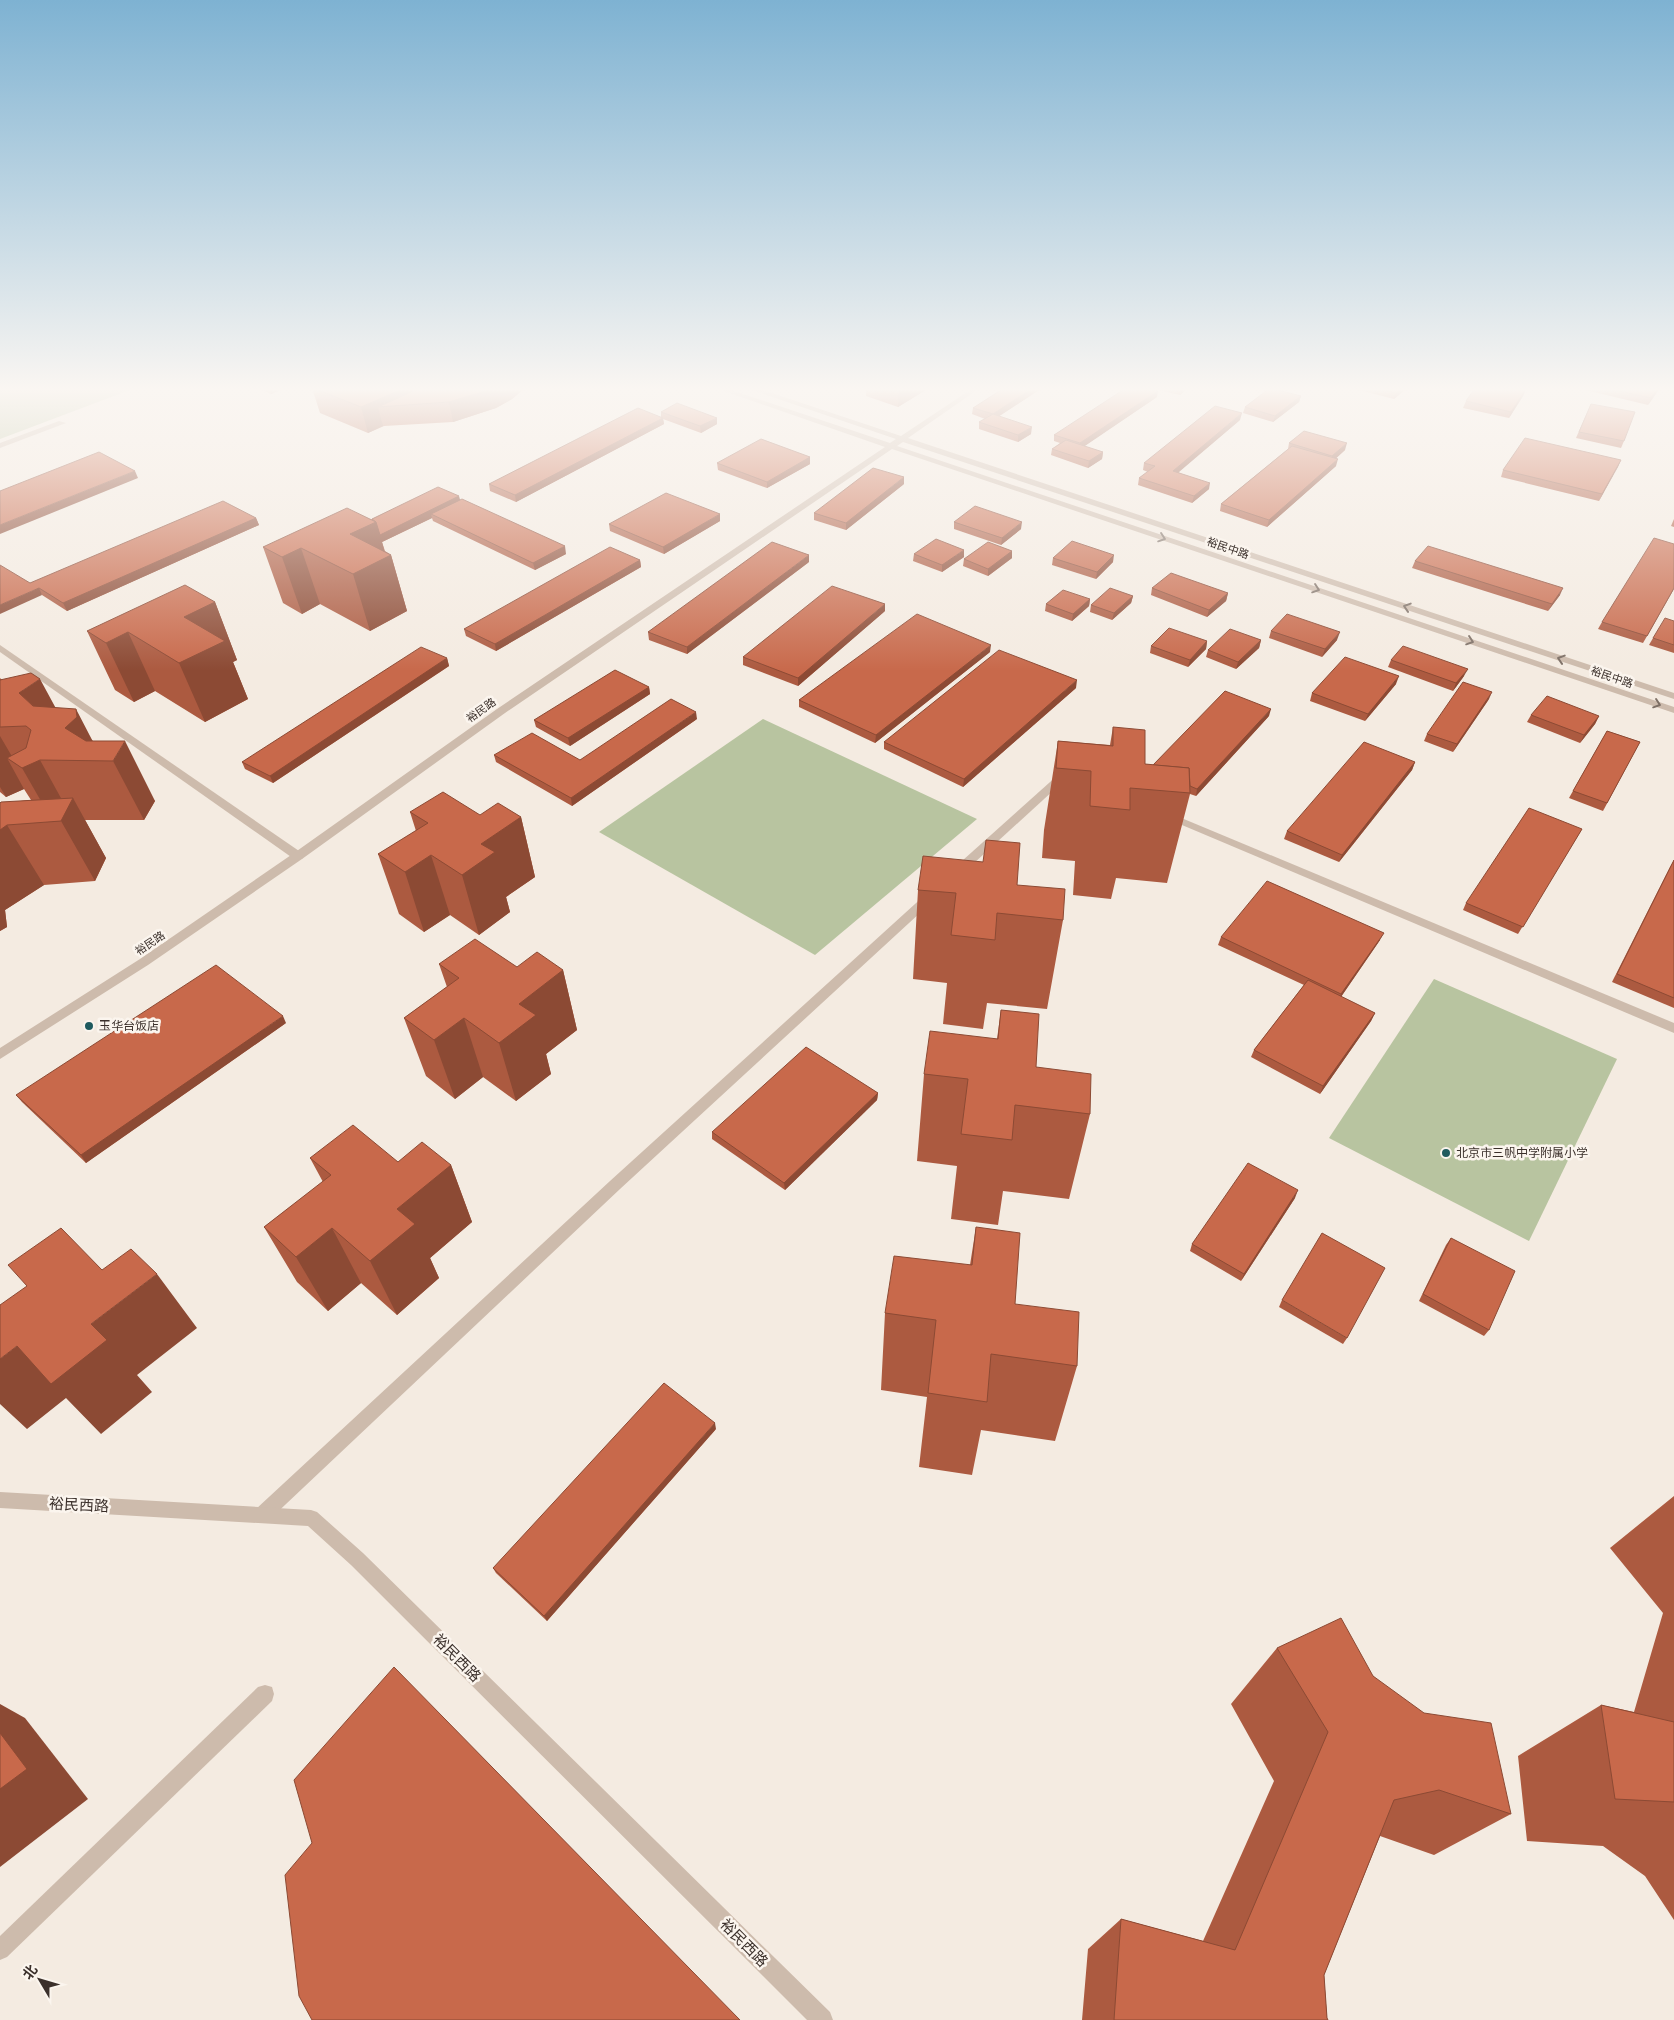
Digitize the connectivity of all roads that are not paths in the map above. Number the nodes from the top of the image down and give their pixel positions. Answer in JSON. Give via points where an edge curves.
{"nodes":[{"id":1,"x":837,"y":482,"type":"edge"},
{"id":2,"x":998,"y":482,"type":"edge"},
{"id":3,"x":1034,"y":482,"type":"edge"},
{"id":4,"x":0,"y":648,"type":"edge"},
{"id":5,"x":1674,"y":696,"type":"edge"},
{"id":6,"x":1674,"y":710,"type":"edge"},
{"id":7,"x":1072,"y":778,"type":"dead end"},
{"id":8,"x":1154,"y":810,"type":"edge"},
{"id":9,"x":298,"y":856,"type":"junction"},
{"id":10,"x":1674,"y":1028,"type":"edge"},
{"id":11,"x":0,"y":1054,"type":"edge"},
{"id":12,"x":0,"y":1500,"type":"edge"},
{"id":13,"x":262,"y":1515,"type":"junction"},
{"id":14,"x":264,"y":1694,"type":"dead end"},
{"id":15,"x":0,"y":1950,"type":"edge"},
{"id":16,"x":822,"y":2020,"type":"edge"}],
"edges":[{"from":1,"to":9,"type":"street","name":"裕民路","via":[[501,710]]},
{"from":2,"to":6,"type":"street","name":"裕民中路","one_way":true},
{"from":5,"to":3,"type":"street","name":"裕民中路","one_way":true},
{"from":4,"to":9,"type":"street"},
{"from":7,"to":13,"type":"street","via":[[1063,775],[615,1185]]},
{"from":8,"to":10,"type":"street"},
{"from":9,"to":11,"type":"street","name":"裕民路","via":[[144,962]]},
{"from":12,"to":13,"type":"street","name":"裕民西路"},
{"from":13,"to":16,"type":"street","name":"裕民西路","via":[[311,1518],[357,1559]]},
{"from":14,"to":15,"type":"street"}]}
